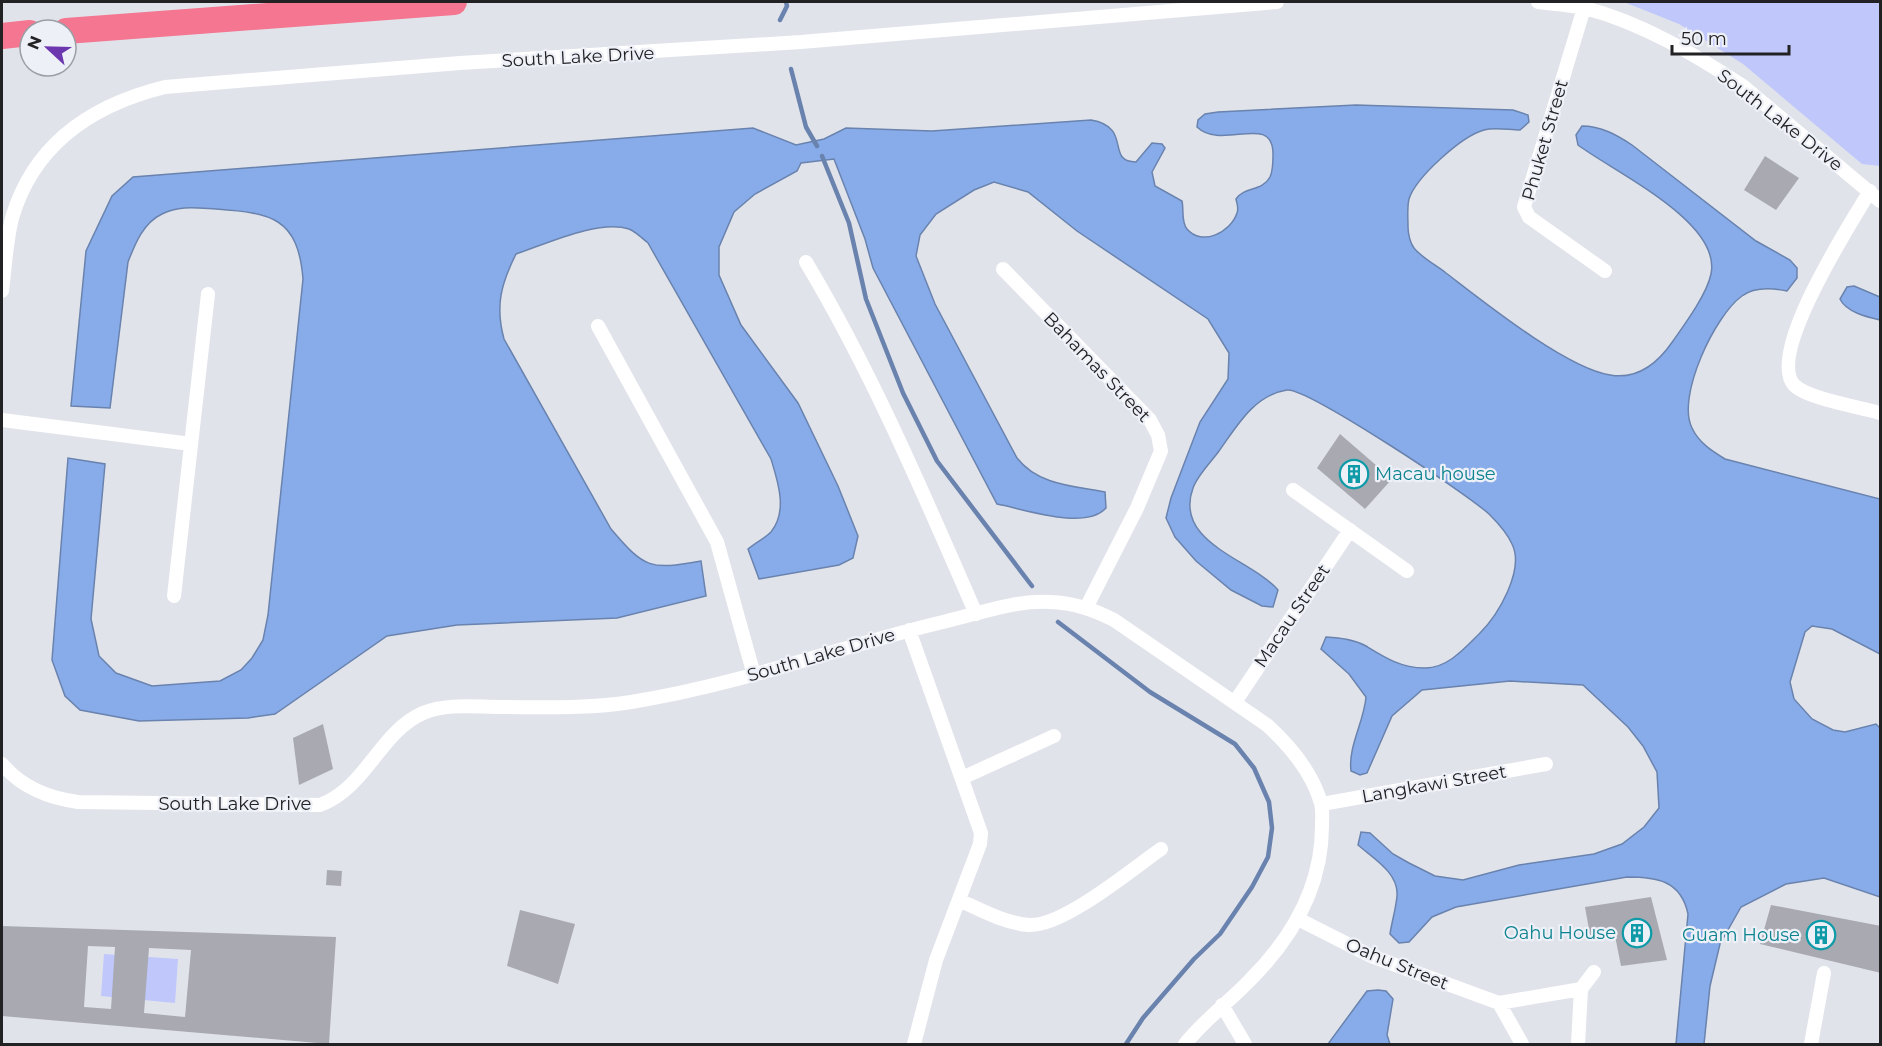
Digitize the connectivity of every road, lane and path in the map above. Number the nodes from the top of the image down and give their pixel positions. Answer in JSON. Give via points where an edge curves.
{"nodes":[{"id":1,"x":454,"y":2,"type":"edge"},
{"id":2,"x":1277,"y":2,"type":"edge"},
{"id":3,"x":1538,"y":2,"type":"edge"},
{"id":4,"x":1584,"y":8,"type":"junction"},
{"id":5,"x":78,"y":30,"type":"edge"},
{"id":6,"x":18,"y":34,"type":"edge"},
{"id":7,"x":2,"y":36,"type":"edge"},
{"id":8,"x":1870,"y":191,"type":"junction"},
{"id":9,"x":1881,"y":201,"type":"edge"},
{"id":10,"x":806,"y":262,"type":"dead end"},
{"id":11,"x":1003,"y":269,"type":"dead end"},
{"id":12,"x":1605,"y":271,"type":"dead end"},
{"id":13,"x":2,"y":291,"type":"edge"},
{"id":14,"x":208,"y":294,"type":"dead end"},
{"id":15,"x":598,"y":326,"type":"dead end"},
{"id":16,"x":1881,"y":413,"type":"edge"},
{"id":17,"x":2,"y":420,"type":"edge"},
{"id":18,"x":191,"y":444,"type":"junction"},
{"id":19,"x":1293,"y":490,"type":"dead end"},
{"id":20,"x":1350,"y":530,"type":"junction"},
{"id":21,"x":1407,"y":571,"type":"dead end"},
{"id":22,"x":174,"y":596,"type":"dead end"},
{"id":23,"x":1087,"y":606,"type":"junction"},
{"id":24,"x":976,"y":614,"type":"junction"},
{"id":25,"x":909,"y":630,"type":"junction"},
{"id":26,"x":754,"y":675,"type":"junction"},
{"id":27,"x":1234,"y":702,"type":"junction"},
{"id":28,"x":1054,"y":736,"type":"dead end"},
{"id":29,"x":2,"y":764,"type":"edge"},
{"id":30,"x":1546,"y":764,"type":"dead end"},
{"id":31,"x":962,"y":778,"type":"junction"},
{"id":32,"x":1322,"y":804,"type":"junction"},
{"id":33,"x":1161,"y":849,"type":"dead end"},
{"id":34,"x":959,"y":900,"type":"junction"},
{"id":35,"x":1298,"y":919,"type":"junction"},
{"id":36,"x":1594,"y":972,"type":"dead end"},
{"id":37,"x":1824,"y":973,"type":"dead end"},
{"id":38,"x":1581,"y":989,"type":"junction"},
{"id":39,"x":1499,"y":1003,"type":"junction"},
{"id":40,"x":1222,"y":1005,"type":"junction"},
{"id":41,"x":914,"y":1044,"type":"edge"},
{"id":42,"x":1185,"y":1044,"type":"edge"},
{"id":43,"x":1245,"y":1044,"type":"edge"},
{"id":44,"x":1522,"y":1044,"type":"edge"},
{"id":45,"x":1578,"y":1044,"type":"edge"},
{"id":46,"x":1811,"y":1044,"type":"edge"}],
"edges":[{"from":1,"to":5,"type":"highway"},
{"from":2,"to":13,"type":"street","name":"South Lake Drive","via":[[801,42],[460,63],[165,87],[103,108],[53,145],[35,166],[12,218]]},
{"from":3,"to":4,"type":"street","name":"South Lake Drive"},
{"from":4,"to":8,"type":"street","name":"South Lake Drive","via":[[1657,34],[1736,81]]},
{"from":4,"to":12,"type":"street","name":"Phuket Street","via":[[1524,207],[1529,217]]},
{"from":6,"to":7,"type":"highway"},
{"from":8,"to":9,"type":"street","name":"South Lake Drive"},
{"from":8,"to":16,"type":"street","via":[[1821,271],[1787,361],[1795,386],[1807,393]]},
{"from":10,"to":24,"type":"street","via":[[904,452]]},
{"from":11,"to":23,"type":"street","name":"Bahamas Street","via":[[1150,420],[1158,435],[1161,451]]},
{"from":14,"to":18,"type":"street"},
{"from":15,"to":26,"type":"street","via":[[717,542]]},
{"from":17,"to":18,"type":"street"},
{"from":18,"to":22,"type":"street"},
{"from":19,"to":20,"type":"street"},
{"from":20,"to":21,"type":"street"},
{"from":20,"to":27,"type":"street","name":"Macau Street"},
{"from":23,"to":24,"type":"street","name":"South Lake Drive","via":[[1047,602]]},
{"from":23,"to":27,"type":"street","name":"South Lake Drive","via":[[1114,620]]},
{"from":24,"to":25,"type":"street","name":"South Lake Drive"},
{"from":25,"to":26,"type":"street","name":"South Lake Drive"},
{"from":25,"to":31,"type":"street"},
{"from":26,"to":29,"type":"street","name":"South Lake Drive","via":[[629,703],[448,707],[424,713],[400,729],[337,799],[320,805],[61,800],[30,788]]},
{"from":27,"to":32,"type":"street","name":"South Lake Drive","via":[[1286,742],[1304,767]]},
{"from":28,"to":31,"type":"street"},
{"from":30,"to":32,"type":"street","name":"Langkawi Street"},
{"from":31,"to":34,"type":"street","via":[[981,833]]},
{"from":32,"to":35,"type":"street","name":"South Lake Drive","via":[[1320,858]]},
{"from":33,"to":34,"type":"street","via":[[1056,919],[1032,925],[1012,923]]},
{"from":34,"to":41,"type":"street","via":[[936,960]]},
{"from":35,"to":39,"type":"street","name":"Oahu Street","via":[[1371,956]]},
{"from":35,"to":40,"type":"street","name":"South Lake Drive","via":[[1251,980]]},
{"from":36,"to":38,"type":"street"},
{"from":37,"to":46,"type":"street"},
{"from":38,"to":39,"type":"street"},
{"from":38,"to":45,"type":"street"},
{"from":39,"to":44,"type":"street"},
{"from":40,"to":42,"type":"street","name":"South Lake Drive"},
{"from":40,"to":43,"type":"street"}]}
